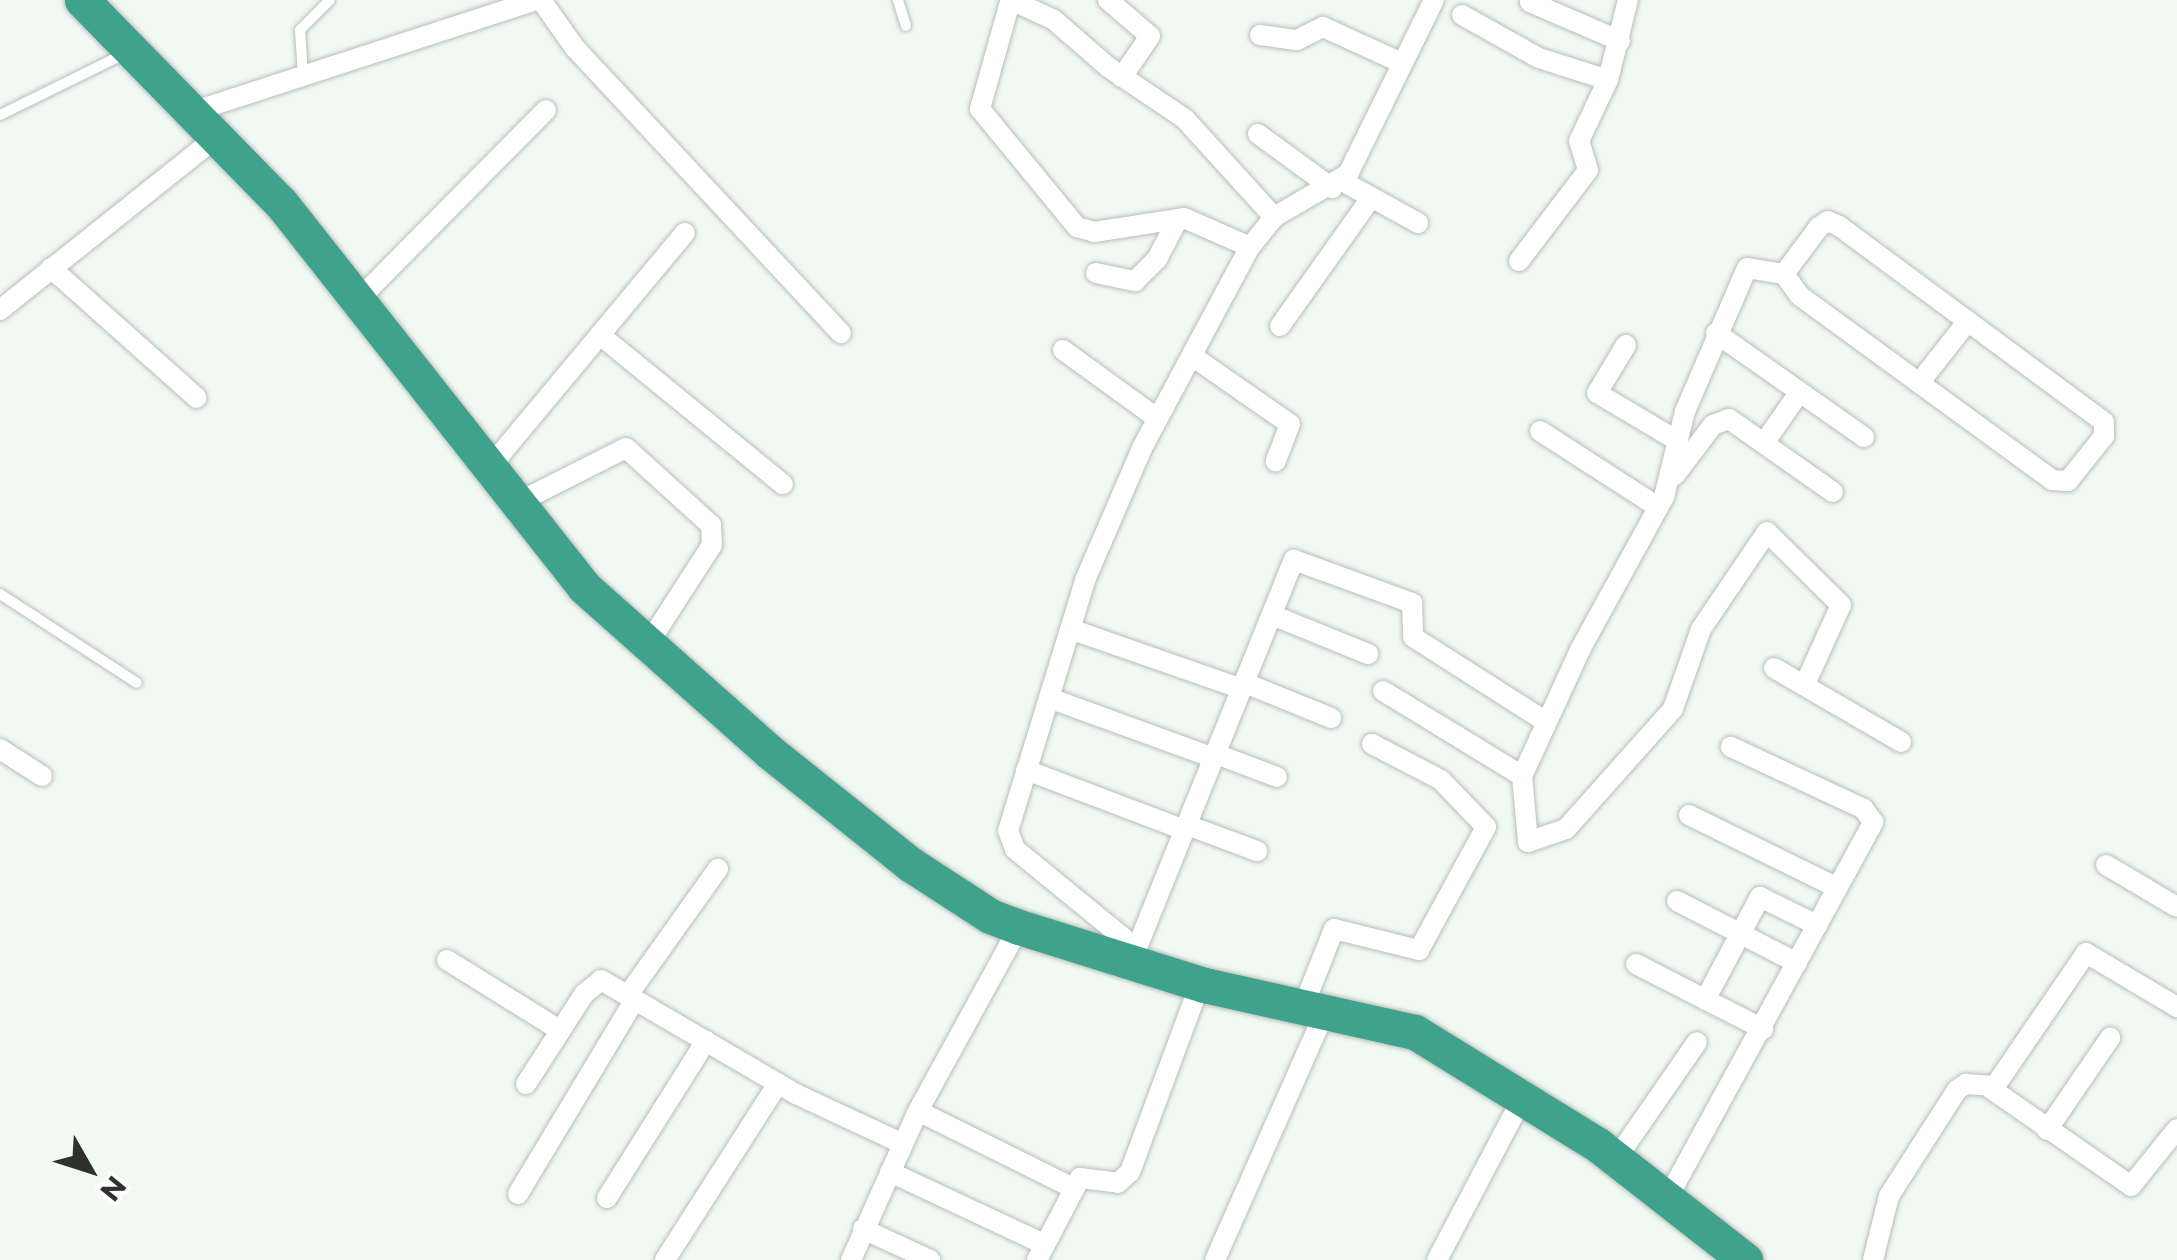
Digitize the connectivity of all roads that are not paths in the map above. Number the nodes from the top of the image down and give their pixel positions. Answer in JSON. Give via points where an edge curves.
{"nodes":[{"id":1,"x":82,"y":0,"type":"edge"},
{"id":2,"x":330,"y":0,"type":"edge"},
{"id":3,"x":539,"y":0,"type":"edge"},
{"id":4,"x":898,"y":0,"type":"edge"},
{"id":5,"x":1108,"y":0,"type":"edge"},
{"id":6,"x":1434,"y":0,"type":"edge"},
{"id":7,"x":1628,"y":0,"type":"edge"},
{"id":8,"x":1011,"y":1,"type":"edge"},
{"id":9,"x":1530,"y":2,"type":"edge"},
{"id":10,"x":1462,"y":15,"type":"dead end"},
{"id":11,"x":906,"y":26,"type":"dead end"},
{"id":12,"x":1260,"y":35,"type":"dead end"},
{"id":13,"x":1620,"y":41,"type":"junction"},
{"id":14,"x":132,"y":50,"type":"junction"},
{"id":15,"x":1402,"y":64,"type":"junction"},
{"id":16,"x":303,"y":76,"type":"junction"},
{"id":17,"x":1122,"y":77,"type":"junction"},
{"id":18,"x":1608,"y":80,"type":"junction"},
{"id":19,"x":546,"y":110,"type":"dead end"},
{"id":20,"x":192,"y":112,"type":"junction"},
{"id":21,"x":0,"y":116,"type":"edge"},
{"id":22,"x":1258,"y":134,"type":"dead end"},
{"id":23,"x":216,"y":137,"type":"junction"},
{"id":24,"x":1337,"y":184,"type":"junction"},
{"id":25,"x":1371,"y":198,"type":"junction"},
{"id":26,"x":1274,"y":216,"type":"junction"},
{"id":27,"x":1178,"y":219,"type":"junction"},
{"id":28,"x":1418,"y":223,"type":"dead end"},
{"id":29,"x":685,"y":233,"type":"dead end"},
{"id":30,"x":1250,"y":247,"type":"junction"},
{"id":31,"x":1520,"y":261,"type":"dead end"},
{"id":32,"x":51,"y":268,"type":"junction"},
{"id":33,"x":1096,"y":273,"type":"dead end"},
{"id":34,"x":1784,"y":274,"type":"junction"},
{"id":35,"x":356,"y":302,"type":"junction"},
{"id":36,"x":0,"y":310,"type":"edge"},
{"id":37,"x":1968,"y":321,"type":"junction"},
{"id":38,"x":1280,"y":326,"type":"dead end"},
{"id":39,"x":841,"y":333,"type":"dead end"},
{"id":40,"x":1716,"y":333,"type":"junction"},
{"id":41,"x":600,"y":335,"type":"junction"},
{"id":42,"x":1626,"y":345,"type":"dead end"},
{"id":43,"x":1063,"y":350,"type":"dead end"},
{"id":44,"x":1192,"y":356,"type":"junction"},
{"id":45,"x":1920,"y":383,"type":"junction"},
{"id":46,"x":1799,"y":393,"type":"junction"},
{"id":47,"x":197,"y":398,"type":"dead end"},
{"id":48,"x":1158,"y":419,"type":"junction"},
{"id":49,"x":1540,"y":431,"type":"dead end"},
{"id":50,"x":1864,"y":437,"type":"dead end"},
{"id":51,"x":1678,"y":442,"type":"junction"},
{"id":52,"x":1764,"y":443,"type":"junction"},
{"id":53,"x":1276,"y":460,"type":"dead end"},
{"id":54,"x":489,"y":468,"type":"junction"},
{"id":55,"x":1670,"y":482,"type":"junction"},
{"id":56,"x":783,"y":484,"type":"dead end"},
{"id":57,"x":1833,"y":492,"type":"dead end"},
{"id":58,"x":517,"y":503,"type":"junction"},
{"id":59,"x":1658,"y":506,"type":"junction"},
{"id":60,"x":0,"y":594,"type":"edge"},
{"id":61,"x":1272,"y":615,"type":"junction"},
{"id":62,"x":1070,"y":629,"type":"junction"},
{"id":63,"x":648,"y":644,"type":"junction"},
{"id":64,"x":1368,"y":654,"type":"dead end"},
{"id":65,"x":1774,"y":668,"type":"dead end"},
{"id":66,"x":137,"y":683,"type":"dead end"},
{"id":67,"x":1805,"y":684,"type":"junction"},
{"id":68,"x":1243,"y":686,"type":"junction"},
{"id":69,"x":1383,"y":691,"type":"dead end"},
{"id":70,"x":1049,"y":698,"type":"junction"},
{"id":71,"x":1331,"y":718,"type":"dead end"},
{"id":72,"x":1545,"y":721,"type":"junction"},
{"id":73,"x":1901,"y":742,"type":"dead end"},
{"id":74,"x":1372,"y":744,"type":"dead end"},
{"id":75,"x":1731,"y":747,"type":"dead end"},
{"id":76,"x":0,"y":749,"type":"edge"},
{"id":77,"x":1215,"y":756,"type":"junction"},
{"id":78,"x":1026,"y":770,"type":"junction"},
{"id":79,"x":42,"y":776,"type":"dead end"},
{"id":80,"x":1522,"y":776,"type":"junction"},
{"id":81,"x":1278,"y":778,"type":"dead end"},
{"id":82,"x":1689,"y":816,"type":"dead end"},
{"id":83,"x":1186,"y":828,"type":"junction"},
{"id":84,"x":1256,"y":851,"type":"dead end"},
{"id":85,"x":2106,"y":866,"type":"dead end"},
{"id":86,"x":718,"y":868,"type":"dead end"},
{"id":87,"x":1836,"y":887,"type":"junction"},
{"id":88,"x":1677,"y":901,"type":"dead end"},
{"id":89,"x":2177,"y":907,"type":"edge"},
{"id":90,"x":1816,"y":925,"type":"junction"},
{"id":91,"x":1019,"y":927,"type":"junction"},
{"id":92,"x":1738,"y":932,"type":"junction"},
{"id":93,"x":1134,"y":956,"type":"junction"},
{"id":94,"x":447,"y":960,"type":"dead end"},
{"id":95,"x":1797,"y":962,"type":"junction"},
{"id":96,"x":1636,"y":964,"type":"dead end"},
{"id":97,"x":1200,"y":984,"type":"junction"},
{"id":98,"x":632,"y":997,"type":"junction"},
{"id":99,"x":1705,"y":1000,"type":"junction"},
{"id":100,"x":2177,"y":1007,"type":"edge"},
{"id":101,"x":1314,"y":1010,"type":"junction"},
{"id":102,"x":1763,"y":1028,"type":"junction"},
{"id":103,"x":561,"y":1030,"type":"junction"},
{"id":104,"x":2110,"y":1038,"type":"dead end"},
{"id":105,"x":706,"y":1040,"type":"junction"},
{"id":106,"x":1697,"y":1042,"type":"dead end"},
{"id":107,"x":778,"y":1083,"type":"junction"},
{"id":108,"x":526,"y":1084,"type":"dead end"},
{"id":109,"x":1990,"y":1088,"type":"junction"},
{"id":110,"x":1522,"y":1098,"type":"junction"},
{"id":111,"x":918,"y":1111,"type":"junction"},
{"id":112,"x":2177,"y":1129,"type":"edge"},
{"id":113,"x":2047,"y":1130,"type":"junction"},
{"id":114,"x":903,"y":1144,"type":"junction"},
{"id":115,"x":1616,"y":1160,"type":"junction"},
{"id":116,"x":890,"y":1172,"type":"junction"},
{"id":117,"x":1071,"y":1187,"type":"junction"},
{"id":118,"x":518,"y":1194,"type":"dead end"},
{"id":119,"x":607,"y":1198,"type":"dead end"},
{"id":120,"x":1666,"y":1199,"type":"junction"},
{"id":121,"x":864,"y":1228,"type":"junction"},
{"id":122,"x":1040,"y":1252,"type":"edge"},
{"id":123,"x":665,"y":1260,"type":"edge"},
{"id":124,"x":851,"y":1260,"type":"edge"},
{"id":125,"x":930,"y":1260,"type":"edge"},
{"id":126,"x":1216,"y":1260,"type":"edge"},
{"id":127,"x":1436,"y":1260,"type":"edge"},
{"id":128,"x":1745,"y":1260,"type":"edge"},
{"id":129,"x":1874,"y":1260,"type":"edge"}],
"edges":[{"from":1,"to":14,"type":"highway"},
{"from":2,"to":16,"type":"lane","via":[[300,30]]},
{"from":3,"to":16,"type":"street"},
{"from":3,"to":39,"type":"street","via":[[575,48]]},
{"from":4,"to":11,"type":"lane"},
{"from":5,"to":17,"type":"street","via":[[1150,36]]},
{"from":6,"to":15,"type":"street"},
{"from":7,"to":13,"type":"street"},
{"from":8,"to":17,"type":"street","via":[[1054,20]]},
{"from":8,"to":27,"type":"street","via":[[979,98],[984,117],[1084,231]]},
{"from":9,"to":13,"type":"street"},
{"from":10,"to":18,"type":"street","via":[[1539,58]]},
{"from":12,"to":15,"type":"street","via":[[1297,40],[1324,26]]},
{"from":13,"to":18,"type":"street"},
{"from":14,"to":20,"type":"highway"},
{"from":14,"to":21,"type":"lane"},
{"from":15,"to":24,"type":"street"},
{"from":16,"to":20,"type":"street"},
{"from":17,"to":26,"type":"street","via":[[1193,126]]},
{"from":18,"to":31,"type":"street","via":[[1579,141],[1588,170]]},
{"from":19,"to":35,"type":"street"},
{"from":20,"to":23,"type":"highway"},
{"from":22,"to":24,"type":"street"},
{"from":23,"to":32,"type":"street"},
{"from":23,"to":35,"type":"highway","via":[[281,204]]},
{"from":24,"to":25,"type":"street"},
{"from":24,"to":26,"type":"street"},
{"from":25,"to":28,"type":"street"},
{"from":25,"to":38,"type":"street"},
{"from":26,"to":30,"type":"street"},
{"from":27,"to":30,"type":"street"},
{"from":27,"to":33,"type":"street","via":[[1136,280]]},
{"from":29,"to":41,"type":"street"},
{"from":30,"to":44,"type":"street"},
{"from":32,"to":36,"type":"street"},
{"from":32,"to":47,"type":"street"},
{"from":34,"to":37,"type":"street","via":[[1828,222]]},
{"from":34,"to":40,"type":"street","via":[[1747,268]]},
{"from":34,"to":45,"type":"street","via":[[1800,296]]},
{"from":35,"to":54,"type":"highway"},
{"from":37,"to":45,"type":"street"},
{"from":37,"to":45,"type":"street","via":[[2104,422],[2104,436],[2062,484]]},
{"from":40,"to":46,"type":"street"},
{"from":40,"to":51,"type":"street"},
{"from":41,"to":54,"type":"street"},
{"from":41,"to":56,"type":"street"},
{"from":42,"to":51,"type":"street","via":[[1597,393]]},
{"from":43,"to":48,"type":"street"},
{"from":44,"to":48,"type":"street"},
{"from":44,"to":53,"type":"street","via":[[1290,424]]},
{"from":46,"to":50,"type":"street"},
{"from":46,"to":52,"type":"street"},
{"from":48,"to":62,"type":"street","via":[[1098,547]]},
{"from":49,"to":59,"type":"street"},
{"from":51,"to":55,"type":"street"},
{"from":52,"to":55,"type":"street","via":[[1720,419]]},
{"from":52,"to":57,"type":"street"},
{"from":54,"to":58,"type":"highway"},
{"from":55,"to":59,"type":"street"},
{"from":58,"to":63,"type":"highway","via":[[584,587]]},
{"from":58,"to":63,"type":"street","via":[[626,448],[711,525],[712,546]]},
{"from":59,"to":72,"type":"street"},
{"from":60,"to":66,"type":"lane"},
{"from":61,"to":64,"type":"street"},
{"from":61,"to":68,"type":"street"},
{"from":61,"to":72,"type":"street","via":[[1298,558],[1412,603],[1412,636]]},
{"from":62,"to":68,"type":"street"},
{"from":62,"to":70,"type":"street"},
{"from":63,"to":91,"type":"highway","via":[[910,864]]},
{"from":65,"to":67,"type":"street"},
{"from":67,"to":73,"type":"street"},
{"from":67,"to":80,"type":"street","via":[[1841,605],[1767,532],[1701,629],[1673,709],[1554,838],[1528,842]]},
{"from":68,"to":71,"type":"street"},
{"from":68,"to":77,"type":"street"},
{"from":69,"to":80,"type":"street"},
{"from":70,"to":77,"type":"street"},
{"from":70,"to":78,"type":"street"},
{"from":72,"to":80,"type":"street"},
{"from":74,"to":101,"type":"street","via":[[1441,780],[1486,827],[1419,950],[1334,928]]},
{"from":75,"to":87,"type":"street","via":[[1872,815]]},
{"from":76,"to":79,"type":"street"},
{"from":77,"to":81,"type":"street"},
{"from":77,"to":83,"type":"street"},
{"from":78,"to":83,"type":"street"},
{"from":78,"to":93,"type":"street","via":[[1010,842]]},
{"from":82,"to":87,"type":"street"},
{"from":83,"to":84,"type":"street"},
{"from":83,"to":93,"type":"street"},
{"from":85,"to":89,"type":"street"},
{"from":86,"to":98,"type":"street"},
{"from":87,"to":90,"type":"street"},
{"from":88,"to":92,"type":"street"},
{"from":90,"to":92,"type":"street","via":[[1760,896]]},
{"from":90,"to":95,"type":"street"},
{"from":91,"to":93,"type":"highway"},
{"from":91,"to":111,"type":"street"},
{"from":92,"to":95,"type":"street"},
{"from":92,"to":99,"type":"street"},
{"from":93,"to":97,"type":"highway"},
{"from":94,"to":103,"type":"street"},
{"from":95,"to":102,"type":"street"},
{"from":96,"to":99,"type":"street"},
{"from":97,"to":101,"type":"highway"},
{"from":97,"to":117,"type":"street","via":[[1130,1172],[1118,1184],[1080,1178]]},
{"from":98,"to":103,"type":"street","via":[[600,980],[593,983]]},
{"from":98,"to":105,"type":"street"},
{"from":98,"to":118,"type":"street"},
{"from":99,"to":102,"type":"street"},
{"from":100,"to":109,"type":"street","via":[[2086,954]]},
{"from":101,"to":110,"type":"highway","via":[[1414,1032]]},
{"from":101,"to":126,"type":"street"},
{"from":102,"to":120,"type":"street"},
{"from":103,"to":108,"type":"street"},
{"from":104,"to":113,"type":"street"},
{"from":105,"to":107,"type":"street"},
{"from":105,"to":119,"type":"street"},
{"from":106,"to":115,"type":"street"},
{"from":107,"to":114,"type":"street"},
{"from":107,"to":123,"type":"street"},
{"from":109,"to":113,"type":"street"},
{"from":109,"to":129,"type":"street","via":[[1966,1084],[1957,1090],[1889,1196]]},
{"from":110,"to":115,"type":"highway"},
{"from":110,"to":127,"type":"street"},
{"from":111,"to":114,"type":"street"},
{"from":111,"to":117,"type":"street"},
{"from":112,"to":113,"type":"street","via":[[2130,1186]]},
{"from":114,"to":116,"type":"street"},
{"from":115,"to":120,"type":"highway"},
{"from":116,"to":121,"type":"street"},
{"from":116,"to":122,"type":"street"},
{"from":117,"to":122,"type":"street"},
{"from":120,"to":128,"type":"highway"},
{"from":121,"to":124,"type":"street"},
{"from":121,"to":125,"type":"street"}]}
